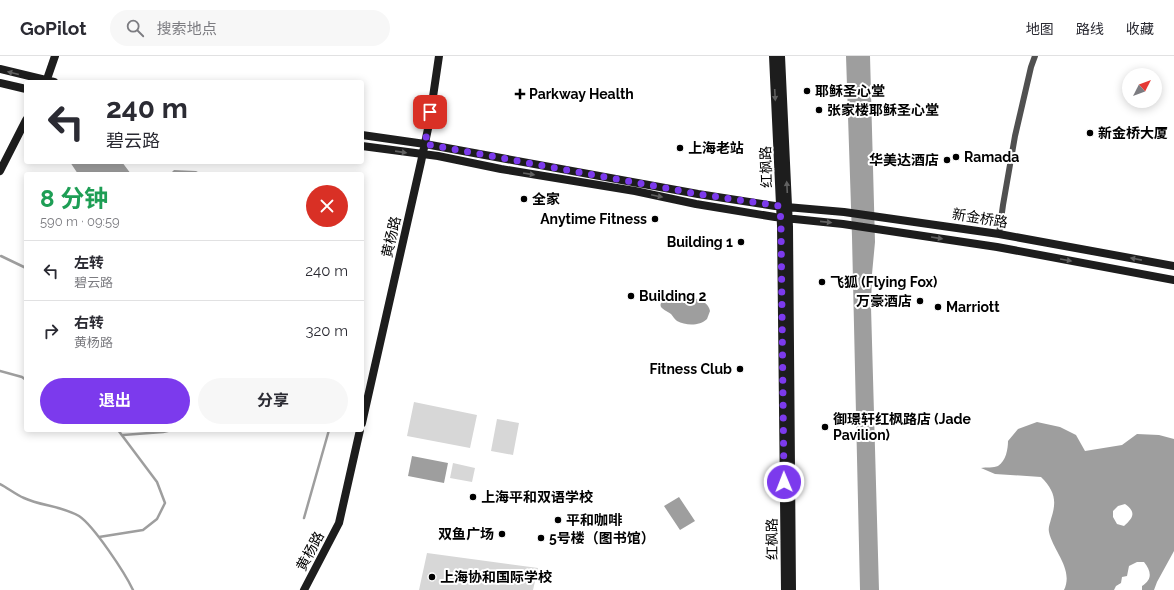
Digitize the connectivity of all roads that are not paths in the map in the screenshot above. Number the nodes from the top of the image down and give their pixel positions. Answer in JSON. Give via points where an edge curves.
{"nodes":[{"id":1,"x":56,"y":56,"type":"edge"},
{"id":2,"x":439,"y":56,"type":"edge"},
{"id":3,"x":773,"y":56,"type":"edge"},
{"id":4,"x":781,"y":56,"type":"edge"},
{"id":5,"x":1036,"y":56,"type":"edge"},
{"id":6,"x":0,"y":69,"type":"edge"},
{"id":7,"x":41,"y":80,"type":"edge"},
{"id":8,"x":49,"y":80,"type":"edge"},
{"id":9,"x":0,"y":83,"type":"edge"},
{"id":10,"x":24,"y":89,"type":"edge"},
{"id":11,"x":24,"y":124,"type":"edge"},
{"id":12,"x":364,"y":134,"type":"edge"},
{"id":13,"x":425,"y":144,"type":"junction"},
{"id":14,"x":364,"y":146,"type":"edge"},
{"id":15,"x":423,"y":155,"type":"junction"},
{"id":16,"x":0,"y":171,"type":"edge"},
{"id":17,"x":784,"y":206,"type":"junction"},
{"id":18,"x":784,"y":218,"type":"junction"},
{"id":19,"x":999,"y":234,"type":"junction"},
{"id":20,"x":1174,"y":266,"type":"edge"},
{"id":21,"x":1174,"y":280,"type":"edge"},
{"id":22,"x":364,"y":414,"type":"edge"},
{"id":23,"x":360,"y":432,"type":"edge"},
{"id":24,"x":304,"y":590,"type":"edge"},
{"id":25,"x":786,"y":590,"type":"edge"},
{"id":26,"x":792,"y":590,"type":"edge"}],
"edges":[{"from":1,"to":8,"type":"street"},
{"from":2,"to":13,"type":"street","name":"黄杨路"},
{"from":3,"to":17,"type":"street","name":"红枫路","one_way":true},
{"from":17,"to":4,"type":"street","name":"红枫路","one_way":true},
{"from":5,"to":19,"type":"street","via":[[1031,66],[1015,136]]},
{"from":7,"to":6,"type":"street","one_way":true},
{"from":9,"to":10,"type":"street"},
{"from":11,"to":16,"type":"street"},
{"from":12,"to":13,"type":"street","name":"新金桥路"},
{"from":13,"to":15,"type":"street","name":"黄杨路"},
{"from":13,"to":17,"type":"street","name":"新金桥路","via":[[698,194]]},
{"from":14,"to":15,"type":"street","name":"新金桥路","one_way":true},
{"from":15,"to":18,"type":"street","name":"新金桥路","one_way":true},
{"from":15,"to":22,"type":"street","name":"黄杨路"},
{"from":17,"to":18,"type":"street","name":"红枫路"},
{"from":17,"to":19,"type":"street","name":"新金桥路"},
{"from":18,"to":21,"type":"street","name":"新金桥路","one_way":true,"via":[[843,224],[1004,248]]},
{"from":18,"to":25,"type":"street","name":"红枫路"},
{"from":18,"to":26,"type":"street","name":"红枫路","via":[[790,295]]},
{"from":20,"to":19,"type":"street","name":"新金桥路","one_way":true},
{"from":23,"to":24,"type":"street","name":"黄杨路","via":[[339,523]]}]}
